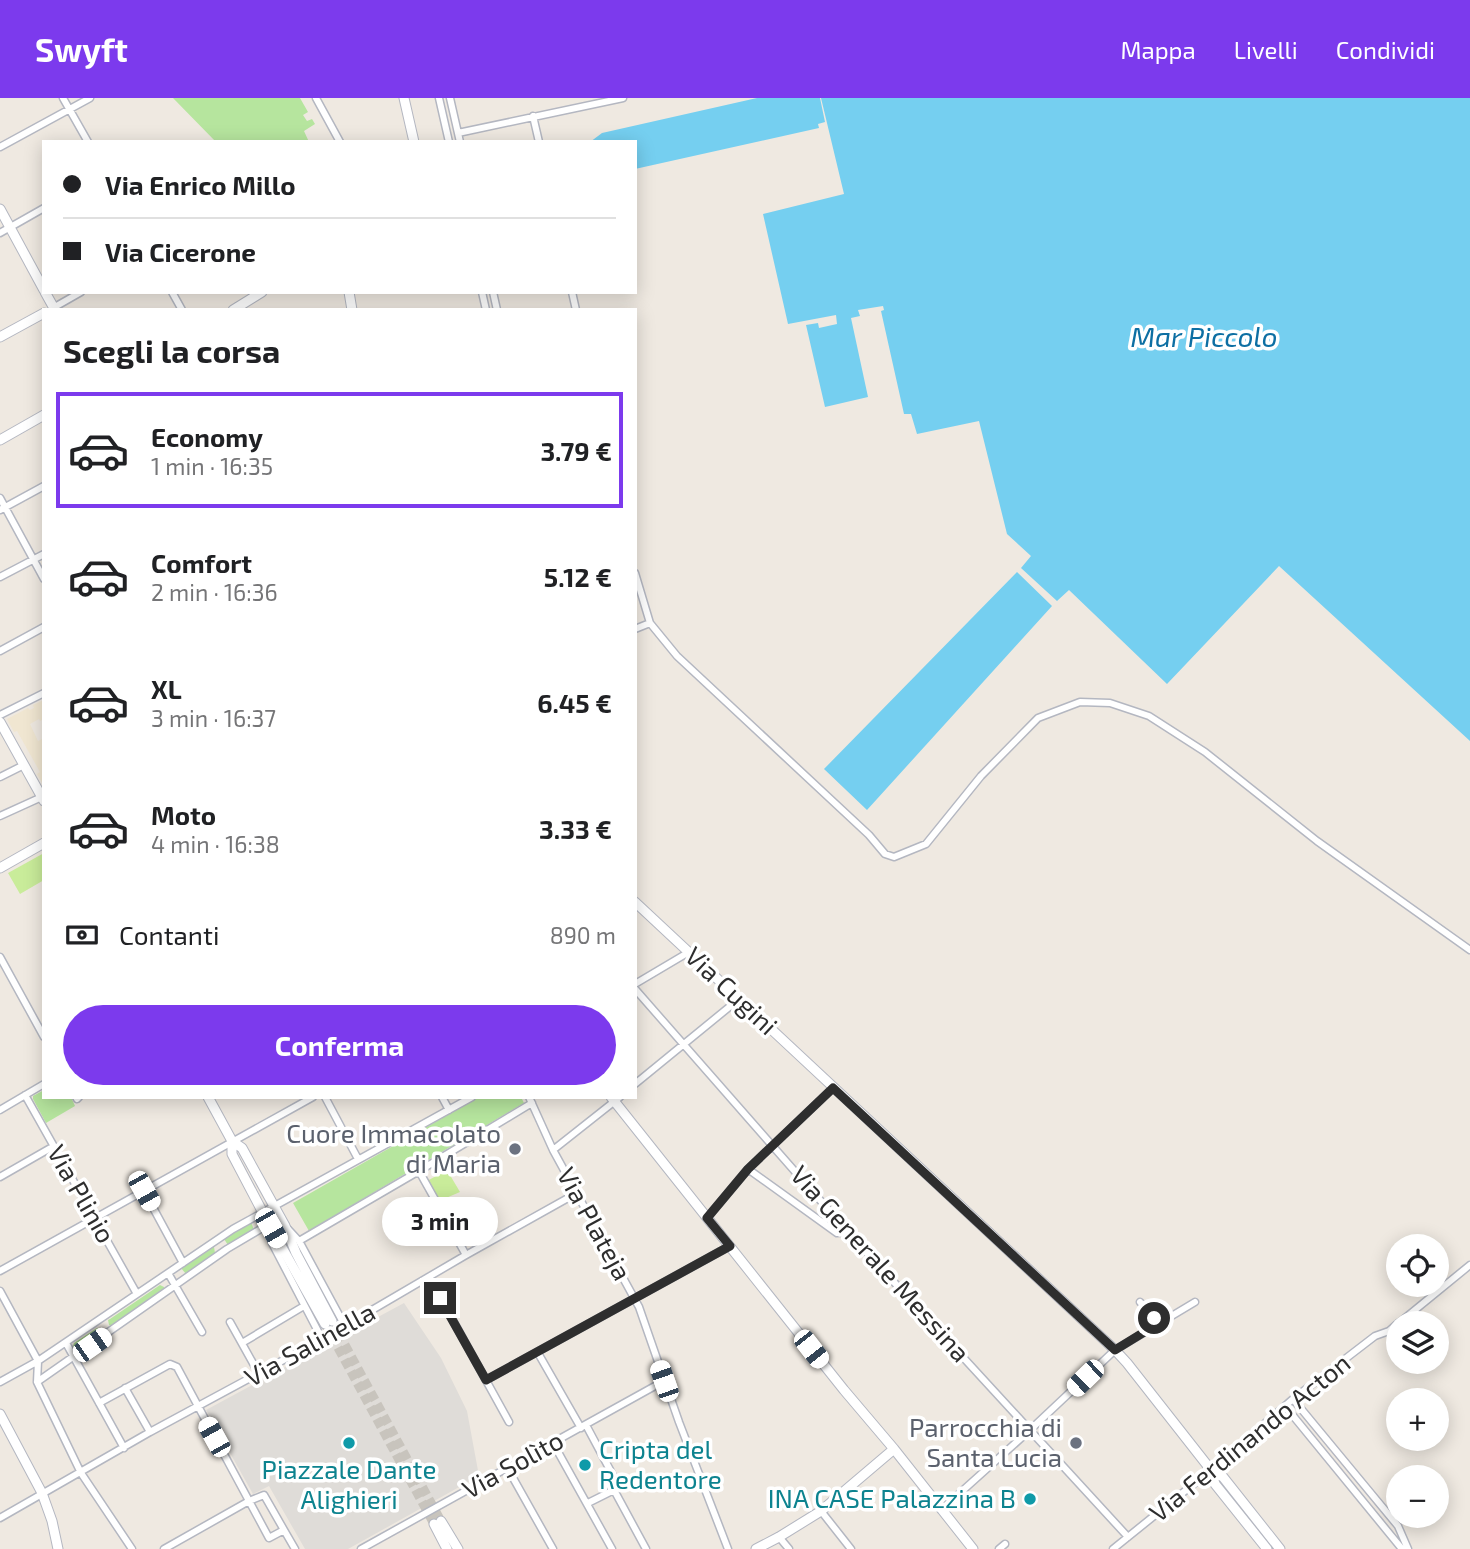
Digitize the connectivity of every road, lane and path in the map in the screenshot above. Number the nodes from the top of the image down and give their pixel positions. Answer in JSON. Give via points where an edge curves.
{"nodes":[{"id":1,"x":63,"y":98,"type":"edge"},
{"id":2,"x":90,"y":98,"type":"edge"},
{"id":3,"x":316,"y":98,"type":"edge"},
{"id":4,"x":404,"y":98,"type":"edge"},
{"id":5,"x":439,"y":98,"type":"edge"},
{"id":6,"x":450,"y":98,"type":"edge"},
{"id":7,"x":623,"y":98,"type":"edge"},
{"id":8,"x":70,"y":110,"type":"junction"},
{"id":9,"x":533,"y":116,"type":"junction"},
{"id":10,"x":458,"y":133,"type":"junction"},
{"id":11,"x":87,"y":140,"type":"edge"},
{"id":12,"x":339,"y":140,"type":"edge"},
{"id":13,"x":414,"y":140,"type":"edge"},
{"id":14,"x":449,"y":140,"type":"edge"},
{"id":15,"x":460,"y":140,"type":"edge"},
{"id":16,"x":539,"y":140,"type":"edge"},
{"id":17,"x":0,"y":147,"type":"edge"},
{"id":18,"x":0,"y":209,"type":"edge"},
{"id":19,"x":42,"y":209,"type":"edge"},
{"id":20,"x":10,"y":228,"type":"junction"},
{"id":21,"x":0,"y":233,"type":"edge"},
{"id":22,"x":42,"y":287,"type":"edge"},
{"id":23,"x":78,"y":294,"type":"edge"},
{"id":24,"x":259,"y":294,"type":"edge"},
{"id":25,"x":55,"y":308,"type":"edge"},
{"id":26,"x":236,"y":308,"type":"edge"},
{"id":27,"x":42,"y":314,"type":"edge"},
{"id":28,"x":0,"y":337,"type":"edge"},
{"id":29,"x":42,"y":416,"type":"edge"},
{"id":30,"x":0,"y":440,"type":"edge"},
{"id":31,"x":42,"y":487,"type":"edge"},
{"id":32,"x":0,"y":498,"type":"edge"},
{"id":33,"x":2,"y":508,"type":"edge"},
{"id":34,"x":42,"y":555,"type":"edge"},
{"id":35,"x":33,"y":559,"type":"junction"},
{"id":36,"x":42,"y":575,"type":"edge"},
{"id":37,"x":0,"y":577,"type":"edge"},
{"id":38,"x":637,"y":580,"type":"edge"},
{"id":39,"x":650,"y":623,"type":"junction"},
{"id":40,"x":42,"y":628,"type":"edge"},
{"id":41,"x":637,"y":628,"type":"edge"},
{"id":42,"x":0,"y":651,"type":"edge"},
{"id":43,"x":42,"y":695,"type":"edge"},
{"id":44,"x":0,"y":715,"type":"edge"},
{"id":45,"x":0,"y":722,"type":"edge"},
{"id":46,"x":24,"y":765,"type":"junction"},
{"id":47,"x":0,"y":777,"type":"edge"},
{"id":48,"x":42,"y":796,"type":"edge"},
{"id":49,"x":42,"y":798,"type":"edge"},
{"id":50,"x":0,"y":816,"type":"edge"},
{"id":51,"x":42,"y":844,"type":"edge"},
{"id":52,"x":0,"y":868,"type":"edge"},
{"id":53,"x":637,"y":904,"type":"edge"},
{"id":54,"x":1470,"y":950,"type":"edge"},
{"id":55,"x":689,"y":952,"type":"junction"},
{"id":56,"x":0,"y":957,"type":"edge"},
{"id":57,"x":637,"y":985,"type":"edge"},
{"id":58,"x":637,"y":988,"type":"edge"},
{"id":59,"x":739,"y":999,"type":"junction"},
{"id":60,"x":42,"y":1033,"type":"edge"},
{"id":61,"x":684,"y":1043,"type":"junction"},
{"id":62,"x":637,"y":1082,"type":"edge"},
{"id":63,"x":830,"y":1084,"type":"junction"},
{"id":64,"x":42,"y":1085,"type":"edge"},
{"id":65,"x":25,"y":1095,"type":"junction"},
{"id":66,"x":209,"y":1099,"type":"edge"},
{"id":67,"x":309,"y":1099,"type":"edge"},
{"id":68,"x":326,"y":1099,"type":"edge"},
{"id":69,"x":443,"y":1099,"type":"edge"},
{"id":70,"x":468,"y":1099,"type":"edge"},
{"id":71,"x":615,"y":1099,"type":"edge"},
{"id":72,"x":531,"y":1100,"type":"edge"},
{"id":73,"x":0,"y":1110,"type":"edge"},
{"id":74,"x":449,"y":1110,"type":"junction"},
{"id":75,"x":232,"y":1141,"type":"junction"},
{"id":76,"x":773,"y":1144,"type":"junction"},
{"id":77,"x":54,"y":1146,"type":"junction"},
{"id":78,"x":554,"y":1150,"type":"junction"},
{"id":79,"x":358,"y":1159,"type":"junction"},
{"id":80,"x":748,"y":1169,"type":"junction"},
{"id":81,"x":419,"y":1171,"type":"junction"},
{"id":82,"x":0,"y":1177,"type":"edge"},
{"id":83,"x":144,"y":1191,"type":"junction"},
{"id":84,"x":577,"y":1193,"type":"junction"},
{"id":85,"x":275,"y":1207,"type":"junction"},
{"id":86,"x":264,"y":1213,"type":"junction"},
{"id":87,"x":95,"y":1218,"type":"junction"},
{"id":88,"x":707,"y":1218,"type":"junction"},
{"id":89,"x":270,"y":1226,"type":"junction"},
{"id":90,"x":285,"y":1226,"type":"junction"},
{"id":91,"x":848,"y":1232,"type":"junction"},
{"id":92,"x":221,"y":1237,"type":"junction"},
{"id":93,"x":299,"y":1241,"type":"junction"},
{"id":94,"x":730,"y":1246,"type":"junction"},
{"id":95,"x":228,"y":1249,"type":"junction"},
{"id":96,"x":466,"y":1255,"type":"junction"},
{"id":97,"x":183,"y":1263,"type":"junction"},
{"id":98,"x":1470,"y":1265,"type":"edge"},
{"id":99,"x":0,"y":1271,"type":"edge"},
{"id":100,"x":167,"y":1273,"type":"junction"},
{"id":101,"x":429,"y":1277,"type":"junction"},
{"id":102,"x":176,"y":1285,"type":"junction"},
{"id":103,"x":0,"y":1291,"type":"edge"},
{"id":104,"x":137,"y":1294,"type":"junction"},
{"id":105,"x":635,"y":1298,"type":"junction"},
{"id":106,"x":1140,"y":1302,"type":"dead end"},
{"id":107,"x":1195,"y":1302,"type":"dead end"},
{"id":108,"x":304,"y":1306,"type":"junction"},
{"id":109,"x":1414,"y":1311,"type":"edge"},
{"id":110,"x":101,"y":1318,"type":"junction"},
{"id":111,"x":1157,"y":1321,"type":"junction"},
{"id":112,"x":230,"y":1322,"type":"dead end"},
{"id":113,"x":345,"y":1326,"type":"junction"},
{"id":114,"x":110,"y":1332,"type":"junction"},
{"id":115,"x":202,"y":1332,"type":"dead end"},
{"id":116,"x":1386,"y":1332,"type":"edge"},
{"id":117,"x":322,"y":1339,"type":"junction"},
{"id":118,"x":66,"y":1343,"type":"junction"},
{"id":119,"x":242,"y":1343,"type":"junction"},
{"id":120,"x":1115,"y":1350,"type":"junction"},
{"id":121,"x":538,"y":1353,"type":"junction"},
{"id":122,"x":74,"y":1358,"type":"junction"},
{"id":123,"x":38,"y":1361,"type":"junction"},
{"id":124,"x":259,"y":1374,"type":"junction"},
{"id":125,"x":486,"y":1380,"type":"junction"},
{"id":126,"x":664,"y":1381,"type":"junction"},
{"id":127,"x":0,"y":1382,"type":"edge"},
{"id":128,"x":37,"y":1382,"type":"junction"},
{"id":129,"x":125,"y":1388,"type":"junction"},
{"id":130,"x":1293,"y":1399,"type":"junction"},
{"id":131,"x":99,"y":1403,"type":"junction"},
{"id":132,"x":1284,"y":1406,"type":"junction"},
{"id":133,"x":198,"y":1407,"type":"junction"},
{"id":134,"x":0,"y":1414,"type":"edge"},
{"id":135,"x":509,"y":1422,"type":"dead end"},
{"id":136,"x":584,"y":1427,"type":"junction"},
{"id":137,"x":1030,"y":1430,"type":"junction"},
{"id":138,"x":150,"y":1432,"type":"junction"},
{"id":139,"x":553,"y":1443,"type":"junction"},
{"id":140,"x":124,"y":1448,"type":"junction"},
{"id":141,"x":894,"y":1449,"type":"junction"},
{"id":142,"x":508,"y":1469,"type":"junction"},
{"id":143,"x":1211,"y":1470,"type":"junction"},
{"id":144,"x":81,"y":1472,"type":"junction"},
{"id":145,"x":614,"y":1490,"type":"junction"},
{"id":146,"x":42,"y":1493,"type":"junction"},
{"id":147,"x":249,"y":1501,"type":"junction"},
{"id":148,"x":588,"y":1503,"type":"junction"},
{"id":149,"x":941,"y":1510,"type":"junction"},
{"id":150,"x":821,"y":1511,"type":"junction"},
{"id":151,"x":0,"y":1518,"type":"edge"},
{"id":152,"x":284,"y":1530,"type":"junction"},
{"id":153,"x":779,"y":1537,"type":"junction"},
{"id":154,"x":1128,"y":1537,"type":"junction"},
{"id":155,"x":58,"y":1549,"type":"edge"},
{"id":156,"x":132,"y":1549,"type":"edge"},
{"id":157,"x":164,"y":1549,"type":"edge"},
{"id":158,"x":295,"y":1549,"type":"edge"},
{"id":159,"x":361,"y":1549,"type":"edge"},
{"id":160,"x":447,"y":1549,"type":"edge"},
{"id":161,"x":458,"y":1549,"type":"edge"},
{"id":162,"x":553,"y":1549,"type":"edge"},
{"id":163,"x":612,"y":1549,"type":"edge"},
{"id":164,"x":646,"y":1549,"type":"edge"},
{"id":165,"x":728,"y":1549,"type":"edge"},
{"id":166,"x":756,"y":1549,"type":"edge"},
{"id":167,"x":789,"y":1549,"type":"edge"},
{"id":168,"x":851,"y":1549,"type":"edge"},
{"id":169,"x":973,"y":1549,"type":"edge"},
{"id":170,"x":1114,"y":1549,"type":"edge"},
{"id":171,"x":1267,"y":1549,"type":"edge"},
{"id":172,"x":1280,"y":1549,"type":"edge"},
{"id":173,"x":1402,"y":1549,"type":"edge"},
{"id":174,"x":1408,"y":1549,"type":"edge"}],
"edges":[{"from":1,"to":8,"type":"street"},
{"from":2,"to":8,"type":"street"},
{"from":3,"to":12,"type":"street"},
{"from":4,"to":13,"type":"main road"},
{"from":5,"to":14,"type":"street"},
{"from":6,"to":10,"type":"street"},
{"from":7,"to":9,"type":"street"},
{"from":8,"to":11,"type":"street"},
{"from":8,"to":17,"type":"street"},
{"from":9,"to":10,"type":"street"},
{"from":9,"to":16,"type":"street"},
{"from":10,"to":15,"type":"street"},
{"from":18,"to":20,"type":"main road"},
{"from":19,"to":20,"type":"street"},
{"from":20,"to":21,"type":"street"},
{"from":20,"to":22,"type":"main road"},
{"from":23,"to":25,"type":"street"},
{"from":24,"to":26,"type":"main road"},
{"from":27,"to":28,"type":"main road"},
{"from":29,"to":30,"type":"main road"},
{"from":31,"to":33,"type":"street"},
{"from":32,"to":33,"type":"street"},
{"from":33,"to":35,"type":"street"},
{"from":34,"to":35,"type":"street"},
{"from":35,"to":36,"type":"street"},
{"from":35,"to":37,"type":"street"},
{"from":38,"to":39,"type":"street"},
{"from":39,"to":41,"type":"street"},
{"from":39,"to":54,"type":"street","via":[[677,656],[885,854],[894,857],[926,844],[981,776],[1038,718],[1080,702],[1110,703],[1149,716],[1205,752],[1317,841]]},
{"from":40,"to":42,"type":"street"},
{"from":43,"to":44,"type":"street"},
{"from":45,"to":46,"type":"main road"},
{"from":46,"to":47,"type":"street"},
{"from":46,"to":48,"type":"main road"},
{"from":49,"to":50,"type":"street"},
{"from":51,"to":52,"type":"main road"},
{"from":53,"to":55,"type":"main road","name":"Via Cugini"},
{"from":55,"to":57,"type":"street"},
{"from":55,"to":59,"type":"main road","name":"Via Cugini"},
{"from":56,"to":60,"type":"street"},
{"from":58,"to":61,"type":"street","name":"Via Generale Messina"},
{"from":59,"to":61,"type":"street"},
{"from":59,"to":63,"type":"main road","name":"Via Cugini"},
{"from":61,"to":62,"type":"street"},
{"from":61,"to":76,"type":"street","name":"Via Generale Messina"},
{"from":63,"to":76,"type":"street"},
{"from":63,"to":120,"type":"main road","name":"Via Cugini"},
{"from":64,"to":65,"type":"street"},
{"from":65,"to":73,"type":"street"},
{"from":65,"to":77,"type":"street","name":"Via Plinio"},
{"from":66,"to":75,"type":"main road"},
{"from":67,"to":75,"type":"street"},
{"from":68,"to":79,"type":"street"},
{"from":69,"to":74,"type":"street"},
{"from":70,"to":74,"type":"street"},
{"from":71,"to":78,"type":"street"},
{"from":71,"to":88,"type":"main road"},
{"from":72,"to":78,"type":"street","name":"Via Plateja"},
{"from":72,"to":81,"type":"street"},
{"from":74,"to":79,"type":"street"},
{"from":75,"to":83,"type":"street"},
{"from":75,"to":85,"type":"main road","via":[[242,1148]]},
{"from":75,"to":86,"type":"main road","via":[[232,1154]]},
{"from":76,"to":80,"type":"street"},
{"from":76,"to":91,"type":"street","name":"Via Generale Messina"},
{"from":77,"to":82,"type":"street"},
{"from":77,"to":87,"type":"street","name":"Via Plinio"},
{"from":78,"to":84,"type":"street","name":"Via Plateja"},
{"from":79,"to":85,"type":"street"},
{"from":80,"to":88,"type":"street"},
{"from":80,"to":91,"type":"street","via":[[837,1233]]},
{"from":81,"to":93,"type":"street"},
{"from":81,"to":96,"type":"street"},
{"from":83,"to":87,"type":"street"},
{"from":83,"to":97,"type":"street"},
{"from":84,"to":96,"type":"street","name":"Via Salinella"},
{"from":84,"to":105,"type":"street","name":"Via Plateja"},
{"from":85,"to":86,"type":"street"},
{"from":85,"to":90,"type":"main road"},
{"from":86,"to":89,"type":"main road"},
{"from":86,"to":92,"type":"street"},
{"from":87,"to":99,"type":"street"},
{"from":87,"to":104,"type":"street","name":"Via Plinio"},
{"from":88,"to":94,"type":"main road"},
{"from":89,"to":90,"type":"main road","via":[[329,1322]]},
{"from":89,"to":95,"type":"street"},
{"from":89,"to":108,"type":"street","via":[[272,1243]]},
{"from":90,"to":93,"type":"street"},
{"from":91,"to":137,"type":"street","name":"Via Generale Messina"},
{"from":92,"to":95,"type":"street"},
{"from":92,"to":97,"type":"street"},
{"from":93,"to":113,"type":"street"},
{"from":94,"to":105,"type":"street"},
{"from":94,"to":141,"type":"main road"},
{"from":95,"to":102,"type":"street"},
{"from":96,"to":101,"type":"street","name":"Via Salinella"},
{"from":97,"to":100,"type":"street"},
{"from":98,"to":109,"type":"street","name":"Via Ferdinando Acton"},
{"from":100,"to":102,"type":"street"},
{"from":100,"to":104,"type":"street"},
{"from":101,"to":113,"type":"street","name":"Via Salinella"},
{"from":101,"to":125,"type":"street"},
{"from":102,"to":114,"type":"street"},
{"from":102,"to":115,"type":"street"},
{"from":103,"to":123,"type":"street"},
{"from":104,"to":110,"type":"street"},
{"from":105,"to":121,"type":"street"},
{"from":105,"to":126,"type":"street","name":"Via Plateja"},
{"from":106,"to":111,"type":"street"},
{"from":107,"to":111,"type":"street"},
{"from":108,"to":117,"type":"street"},
{"from":108,"to":119,"type":"street"},
{"from":110,"to":114,"type":"street"},
{"from":110,"to":118,"type":"street"},
{"from":111,"to":120,"type":"street"},
{"from":112,"to":119,"type":"street"},
{"from":113,"to":117,"type":"street","name":"Via Salinella"},
{"from":114,"to":122,"type":"street"},
{"from":116,"to":130,"type":"street","name":"Via Ferdinando Acton"},
{"from":117,"to":124,"type":"street","name":"Via Salinella"},
{"from":118,"to":122,"type":"street"},
{"from":118,"to":123,"type":"street"},
{"from":119,"to":124,"type":"street"},
{"from":120,"to":137,"type":"street"},
{"from":120,"to":143,"type":"main road","name":"Via Cugini"},
{"from":121,"to":125,"type":"street"},
{"from":121,"to":136,"type":"street"},
{"from":122,"to":128,"type":"street"},
{"from":122,"to":131,"type":"street"},
{"from":123,"to":127,"type":"street"},
{"from":123,"to":128,"type":"street"},
{"from":124,"to":133,"type":"street","name":"Via Salinella"},
{"from":125,"to":135,"type":"street"},
{"from":126,"to":136,"type":"street","name":"Via Solìto"},
{"from":126,"to":165,"type":"street","name":"Via Plateja"},
{"from":128,"to":144,"type":"street"},
{"from":129,"to":131,"type":"street"},
{"from":129,"to":133,"type":"street","via":[[170,1364],[177,1367]]},
{"from":129,"to":138,"type":"street"},
{"from":130,"to":132,"type":"street","name":"Via Ferdinando Acton"},
{"from":130,"to":174,"type":"street","via":[[1398,1526]]},
{"from":131,"to":140,"type":"street"},
{"from":132,"to":143,"type":"street","name":"Via Ferdinando Acton"},
{"from":132,"to":173,"type":"street"},
{"from":133,"to":138,"type":"street","name":"Via Salinella"},
{"from":133,"to":147,"type":"street"},
{"from":134,"to":146,"type":"main road"},
{"from":136,"to":139,"type":"street","name":"Via Solìto"},
{"from":136,"to":145,"type":"street","via":[[616,1481]]},
{"from":137,"to":149,"type":"street"},
{"from":137,"to":154,"type":"street","name":"Via Generale Messina"},
{"from":138,"to":140,"type":"street","name":"Via Salinella"},
{"from":139,"to":142,"type":"street","name":"Via Solìto"},
{"from":139,"to":148,"type":"street"},
{"from":140,"to":144,"type":"street","name":"Via Salinella"},
{"from":141,"to":149,"type":"main road"},
{"from":141,"to":150,"type":"main road"},
{"from":142,"to":159,"type":"street","name":"Via Solìto"},
{"from":142,"to":162,"type":"street"},
{"from":143,"to":154,"type":"street","name":"Via Ferdinando Acton"},
{"from":143,"to":171,"type":"main road","via":[[1215,1484]]},
{"from":143,"to":172,"type":"main road","via":[[1223,1477]]},
{"from":144,"to":146,"type":"street","name":"Via Salinella"},
{"from":144,"to":156,"type":"street"},
{"from":145,"to":148,"type":"street"},
{"from":145,"to":164,"type":"street"},
{"from":146,"to":151,"type":"street","name":"Via Salinella"},
{"from":146,"to":155,"type":"main road"},
{"from":147,"to":152,"type":"street","via":[[264,1495]]},
{"from":147,"to":152,"type":"street","via":[[269,1538]]},
{"from":147,"to":157,"type":"street"},
{"from":148,"to":163,"type":"street"},
{"from":149,"to":169,"type":"main road"},
{"from":150,"to":153,"type":"main road"},
{"from":150,"to":168,"type":"street"},
{"from":152,"to":158,"type":"street"},
{"from":153,"to":166,"type":"main road"},
{"from":153,"to":167,"type":"street"},
{"from":154,"to":170,"type":"street","name":"Via Ferdinando Acton"},
{"from":160,"to":161,"type":"main road","via":[[438,1522]]}]}
